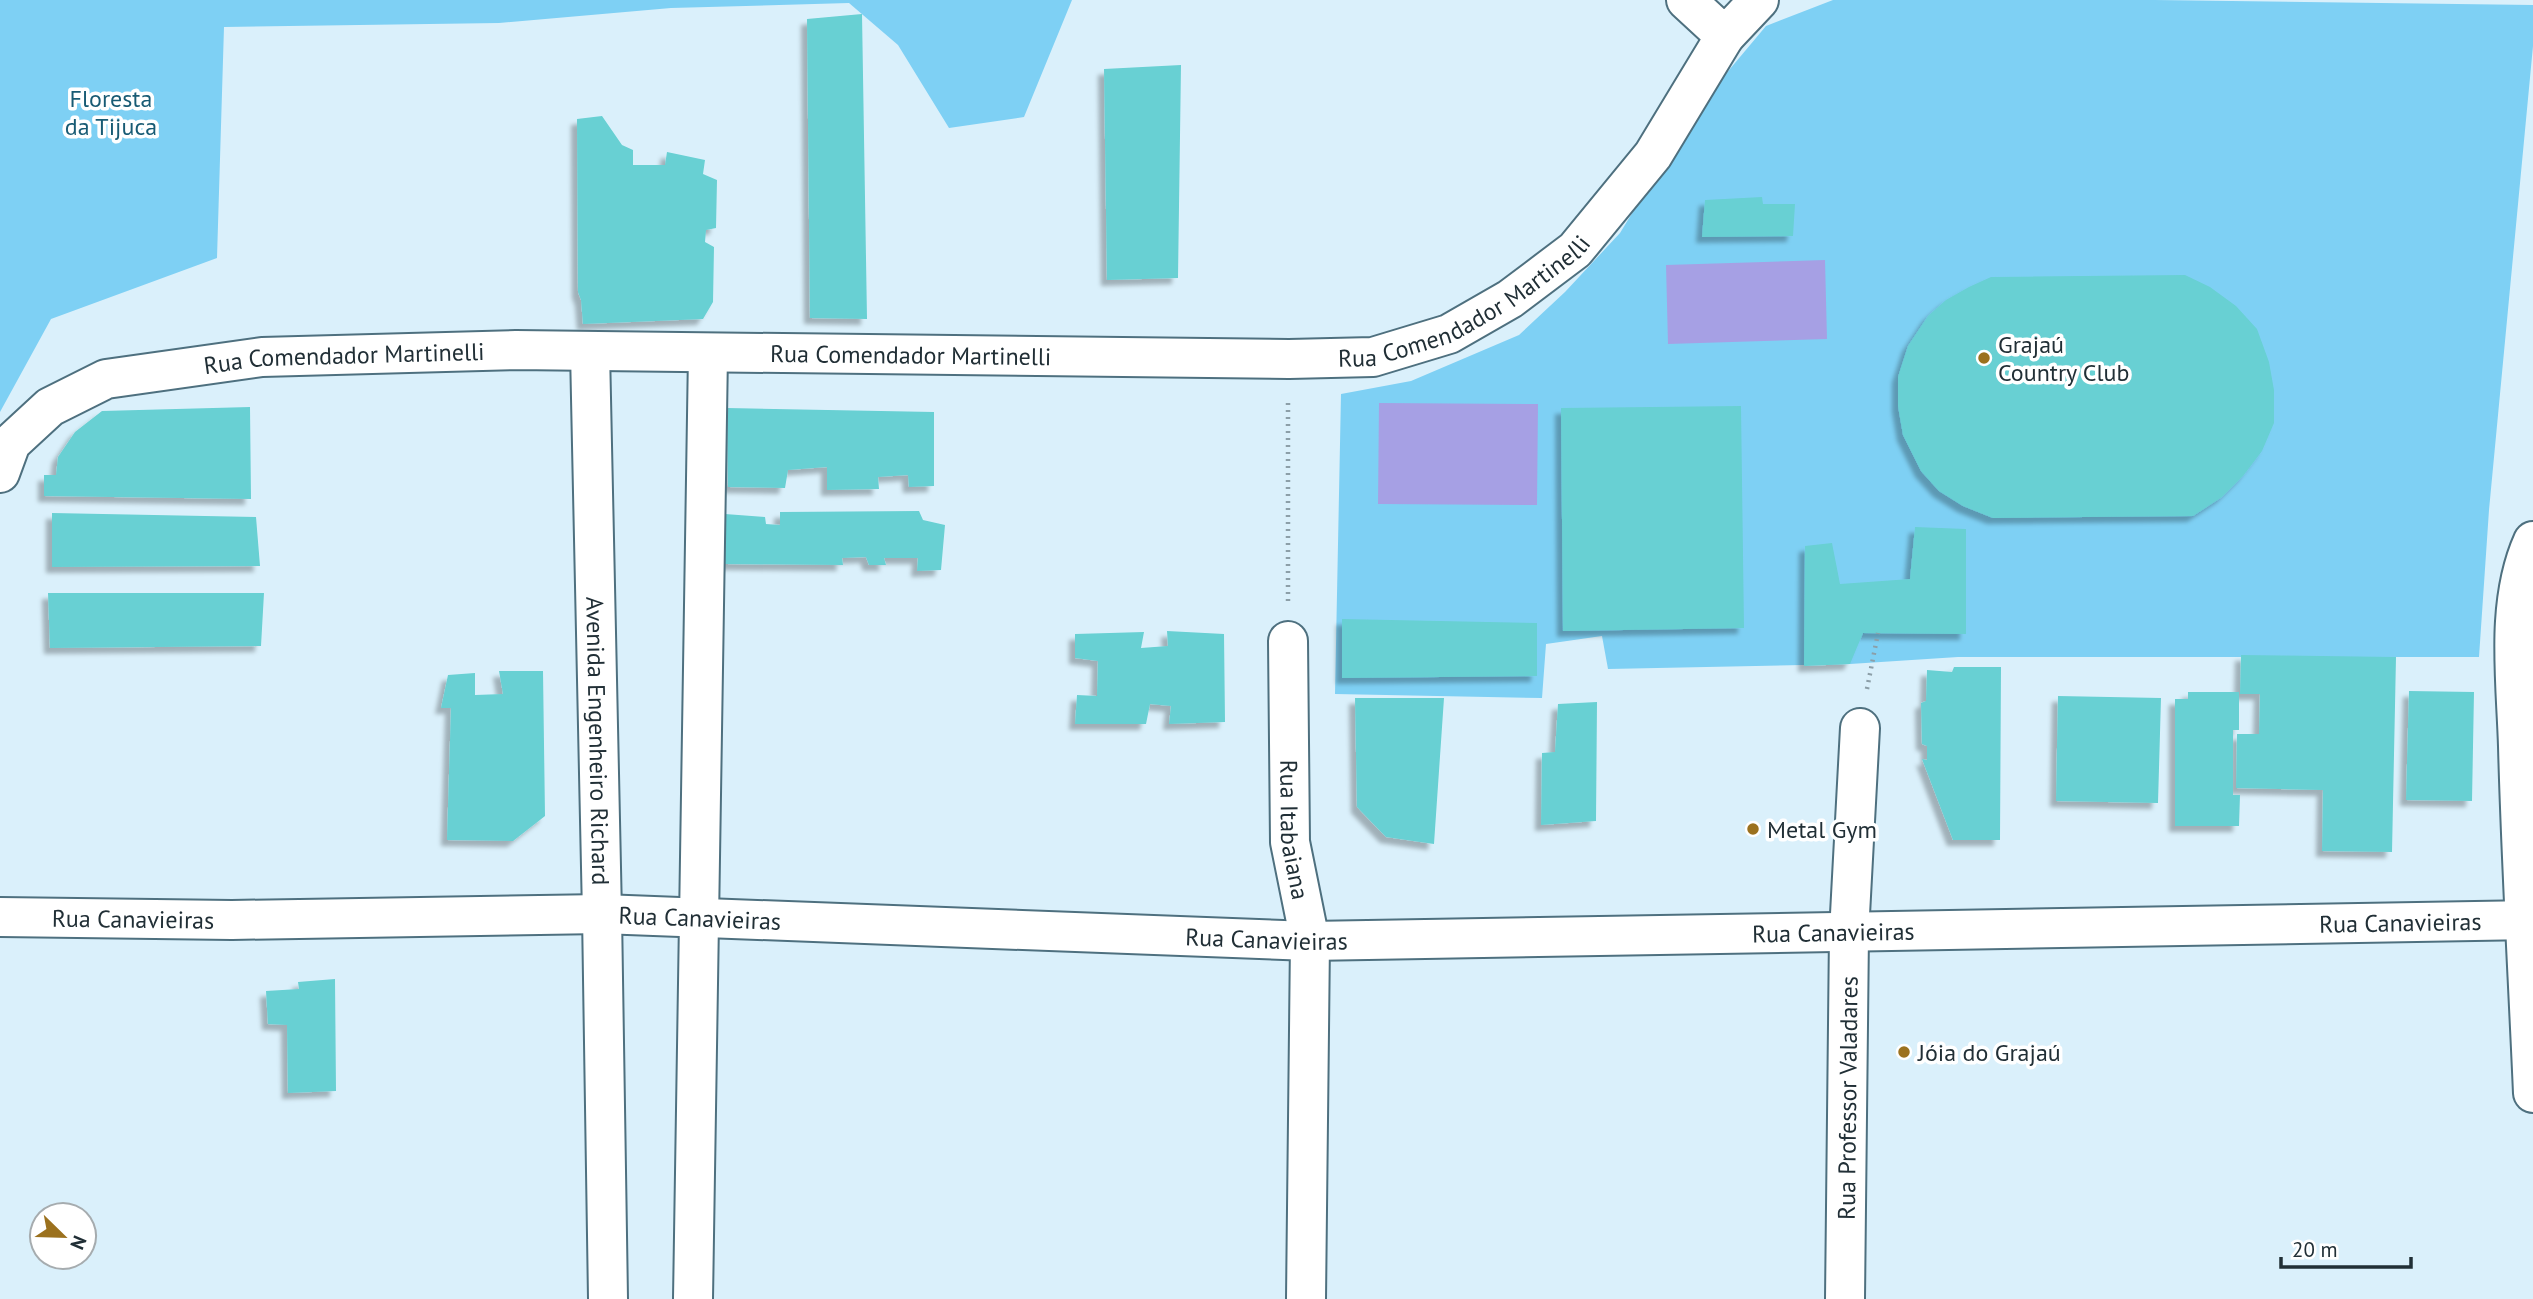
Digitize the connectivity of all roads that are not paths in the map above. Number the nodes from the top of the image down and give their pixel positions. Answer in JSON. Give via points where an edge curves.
{"nodes":[{"id":1,"x":1686,"y":0,"type":"edge"},
{"id":2,"x":1759,"y":0,"type":"edge"},
{"id":3,"x":1725,"y":36,"type":"junction"},
{"id":4,"x":590,"y":351,"type":"junction"},
{"id":5,"x":708,"y":353,"type":"junction"},
{"id":6,"x":0,"y":473,"type":"edge"},
{"id":7,"x":2533,"y":541,"type":"edge"},
{"id":8,"x":1288,"y":641,"type":"road end"},
{"id":9,"x":1860,"y":728,"type":"road end"},
{"id":10,"x":603,"y":914,"type":"junction"},
{"id":11,"x":0,"y":917,"type":"edge"},
{"id":12,"x":698,"y":917,"type":"junction"},
{"id":13,"x":2530,"y":920,"type":"edge"},
{"id":14,"x":1849,"y":933,"type":"junction"},
{"id":15,"x":1310,"y":941,"type":"junction"},
{"id":16,"x":2533,"y":1093,"type":"edge"},
{"id":17,"x":608,"y":1299,"type":"edge"},
{"id":18,"x":693,"y":1299,"type":"edge"},
{"id":19,"x":1306,"y":1299,"type":"edge"},
{"id":20,"x":1845,"y":1299,"type":"edge"}],
"edges":[{"from":1,"to":3,"type":"street"},
{"from":2,"to":3,"type":"street","name":"Rua Comendador Martinelli"},
{"from":3,"to":5,"type":"street","name":"Rua Comendador Martinelli","via":[[1653,155],[1575,250],[1510,299],[1449,334],[1373,357]]},
{"from":4,"to":5,"type":"street","name":"Rua Comendador Martinelli"},
{"from":4,"to":6,"type":"street","name":"Rua Comendador Martinelli","via":[[262,357],[106,379],[50,407],[11,443]]},
{"from":4,"to":10,"type":"street","name":"Avenida Engenheiro Richard"},
{"from":5,"to":12,"type":"street"},
{"from":7,"to":13,"type":"street","via":[[2523,564],[2515,631],[2521,863]]},
{"from":8,"to":15,"type":"street","name":"Rua Itabaiana","via":[[1290,842]]},
{"from":9,"to":14,"type":"street","name":"Rua Professor Valadares"},
{"from":10,"to":11,"type":"street","name":"Rua Canavieiras","via":[[232,920]]},
{"from":10,"to":12,"type":"street","name":"Rua Canavieiras"},
{"from":10,"to":17,"type":"street","name":"Avenida Engenheiro Richard"},
{"from":12,"to":15,"type":"street","name":"Rua Canavieiras"},
{"from":12,"to":18,"type":"street"},
{"from":13,"to":14,"type":"street","name":"Rua Canavieiras"},
{"from":13,"to":16,"type":"street"},
{"from":14,"to":15,"type":"street","name":"Rua Canavieiras"},
{"from":14,"to":20,"type":"street","name":"Rua Professor Valadares"},
{"from":15,"to":19,"type":"street","name":"Rua Itabaiana"}]}
